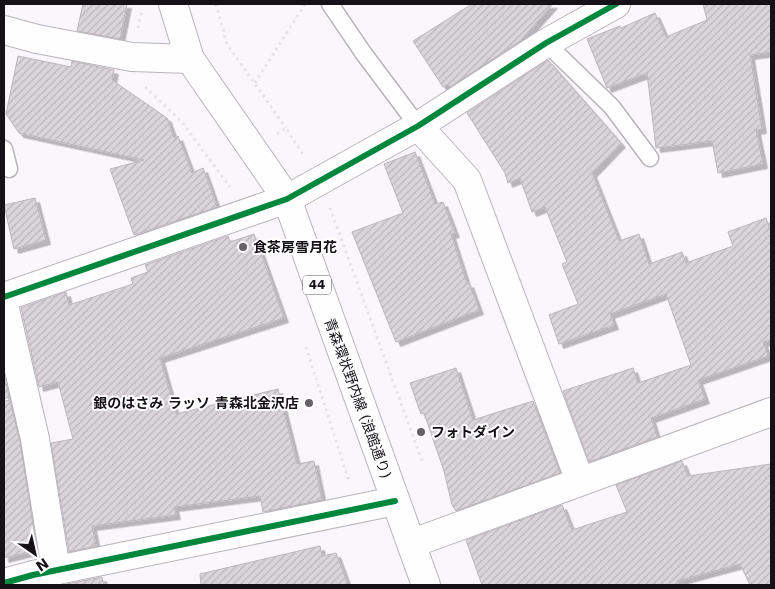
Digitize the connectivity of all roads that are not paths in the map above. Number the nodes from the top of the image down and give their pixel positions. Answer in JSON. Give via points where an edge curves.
{"nodes":[{"id":1,"x":173,"y":4,"type":"edge"},
{"id":2,"x":330,"y":4,"type":"edge"},
{"id":3,"x":616,"y":4,"type":"edge"},
{"id":4,"x":4,"y":30,"type":"edge"},
{"id":5,"x":546,"y":43,"type":"junction"},
{"id":6,"x":190,"y":59,"type":"junction"},
{"id":7,"x":418,"y":126,"type":"junction"},
{"id":8,"x":4,"y":149,"type":"edge"},
{"id":9,"x":650,"y":158,"type":"dead end"},
{"id":10,"x":9,"y":169,"type":"dead end"},
{"id":11,"x":287,"y":199,"type":"junction"},
{"id":12,"x":4,"y":297,"type":"edge"},
{"id":13,"x":4,"y":305,"type":"edge"},
{"id":14,"x":771,"y":412,"type":"edge"},
{"id":15,"x":580,"y":482,"type":"junction"},
{"id":16,"x":395,"y":501,"type":"junction"},
{"id":17,"x":412,"y":543,"type":"junction"},
{"id":18,"x":42,"y":577,"type":"edge"},
{"id":19,"x":4,"y":583,"type":"edge"},
{"id":20,"x":426,"y":585,"type":"edge"}],
"edges":[{"from":1,"to":6,"type":"street","name":"青森環状野内線 (浪館通り)","number":"44"},
{"from":2,"to":7,"type":"lane"},
{"from":3,"to":5,"type":"street"},
{"from":4,"to":6,"type":"street","via":[[132,57]]},
{"from":5,"to":7,"type":"street"},
{"from":5,"to":9,"type":"lane","via":[[612,107]]},
{"from":6,"to":11,"type":"street","name":"青森環状野内線 (浪館通り)","number":"44"},
{"from":7,"to":11,"type":"street"},
{"from":7,"to":15,"type":"street","via":[[467,180]]},
{"from":8,"to":10,"type":"lane"},
{"from":11,"to":12,"type":"street"},
{"from":11,"to":16,"type":"street","name":"青森環状野内線 (浪館通り)","number":"44"},
{"from":13,"to":18,"type":"street","via":[[35,438]]},
{"from":14,"to":15,"type":"street"},
{"from":15,"to":17,"type":"street"},
{"from":16,"to":17,"type":"street","name":"青森環状野内線 (浪館通り)","number":"44"},
{"from":16,"to":18,"type":"street"},
{"from":17,"to":20,"type":"street","name":"青森環状野内線 (浪館通り)","number":"44"},
{"from":18,"to":19,"type":"street"}]}
